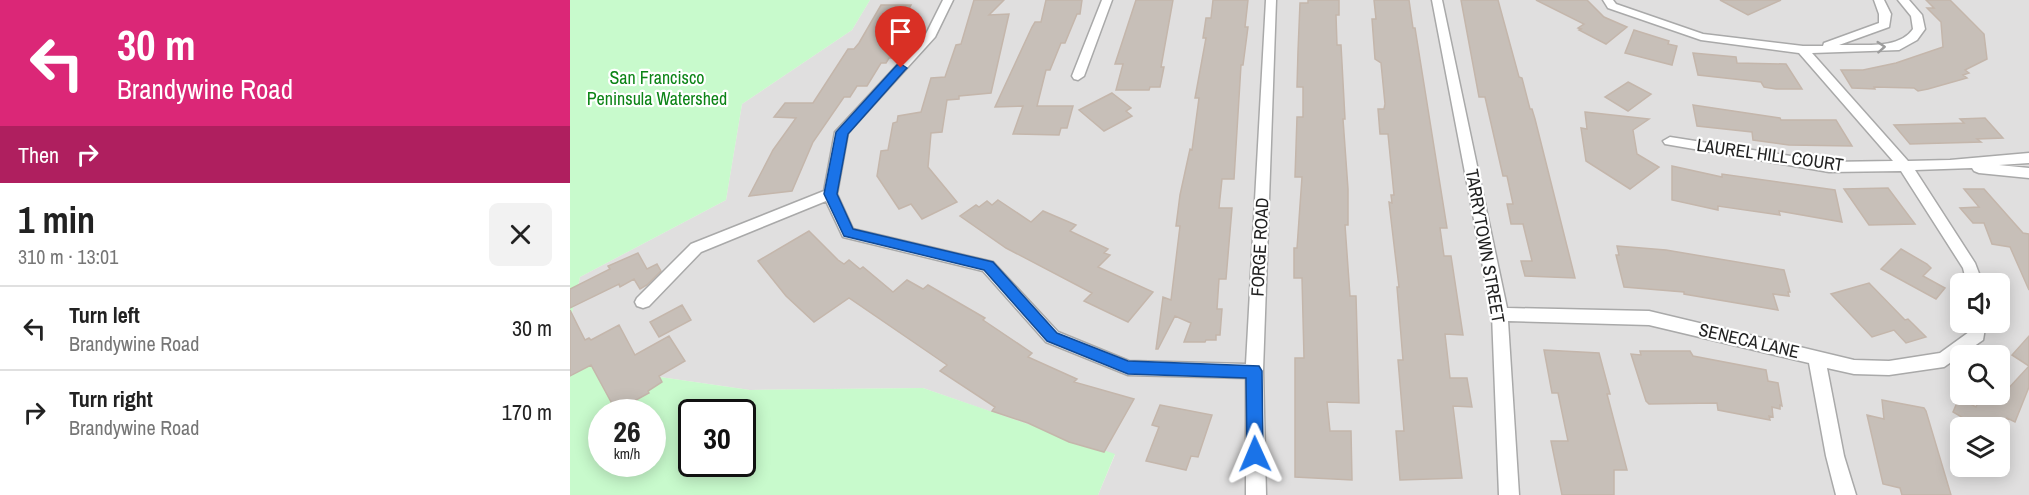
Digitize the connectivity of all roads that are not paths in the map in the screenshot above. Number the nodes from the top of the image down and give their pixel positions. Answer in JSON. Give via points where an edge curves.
{"nodes":[{"id":1,"x":948,"y":0,"type":"edge"},
{"id":2,"x":1107,"y":0,"type":"edge"},
{"id":3,"x":1271,"y":0,"type":"edge"},
{"id":4,"x":1437,"y":0,"type":"edge"},
{"id":5,"x":1608,"y":0,"type":"edge"},
{"id":6,"x":1879,"y":0,"type":"edge"},
{"id":7,"x":1903,"y":0,"type":"edge"},
{"id":8,"x":1823,"y":48,"type":"junction"},
{"id":9,"x":1803,"y":50,"type":"junction"},
{"id":10,"x":1078,"y":76,"type":"dead end"},
{"id":11,"x":1670,"y":141,"type":"dead end"},
{"id":12,"x":2029,"y":158,"type":"edge"},
{"id":13,"x":1950,"y":165,"type":"junction"},
{"id":14,"x":1905,"y":166,"type":"junction"},
{"id":15,"x":2029,"y":173,"type":"edge"},
{"id":16,"x":830,"y":194,"type":"junction"},
{"id":17,"x":1972,"y":273,"type":"edge"},
{"id":18,"x":643,"y":302,"type":"dead end"},
{"id":19,"x":1500,"y":314,"type":"junction"},
{"id":20,"x":1977,"y":333,"type":"edge"},
{"id":21,"x":1816,"y":357,"type":"junction"},
{"id":22,"x":1254,"y":371,"type":"junction"},
{"id":23,"x":1256,"y":495,"type":"edge"},
{"id":24,"x":1509,"y":495,"type":"edge"},
{"id":25,"x":1846,"y":495,"type":"edge"}],
"edges":[{"from":1,"to":16,"type":"street","via":[[931,35],[842,132]]},
{"from":2,"to":10,"type":"street"},
{"from":3,"to":22,"type":"street","name":"FORGE ROAD"},
{"from":4,"to":19,"type":"street","name":"TARRYTOWN STREET"},
{"from":5,"to":9,"type":"street","via":[[1612,6],[1701,37]]},
{"from":6,"to":8,"type":"street","via":[[1885,25]]},
{"from":8,"to":7,"type":"street","one_way":true,"via":[[1899,46],[1913,38],[1919,29],[1916,15]]},
{"from":8,"to":9,"type":"street"},
{"from":9,"to":14,"type":"street"},
{"from":11,"to":14,"type":"street","name":"LAUREL HILL COURT","via":[[1829,167]]},
{"from":12,"to":13,"type":"street"},
{"from":13,"to":14,"type":"street","name":"LAUREL HILL COURT"},
{"from":13,"to":15,"type":"street"},
{"from":14,"to":17,"type":"street"},
{"from":16,"to":18,"type":"street","via":[[696,248]]},
{"from":16,"to":22,"type":"street","via":[[849,233],[988,266],[1052,337],[1128,368]]},
{"from":19,"to":21,"type":"street","name":"SENECA LANE","via":[[1649,318]]},
{"from":19,"to":24,"type":"street","name":"TARRYTOWN STREET"},
{"from":20,"to":21,"type":"street","name":"SENECA LANE","via":[[1944,360],[1889,369],[1854,367]]},
{"from":21,"to":25,"type":"street"},
{"from":22,"to":23,"type":"street","name":"FORGE ROAD"}]}
